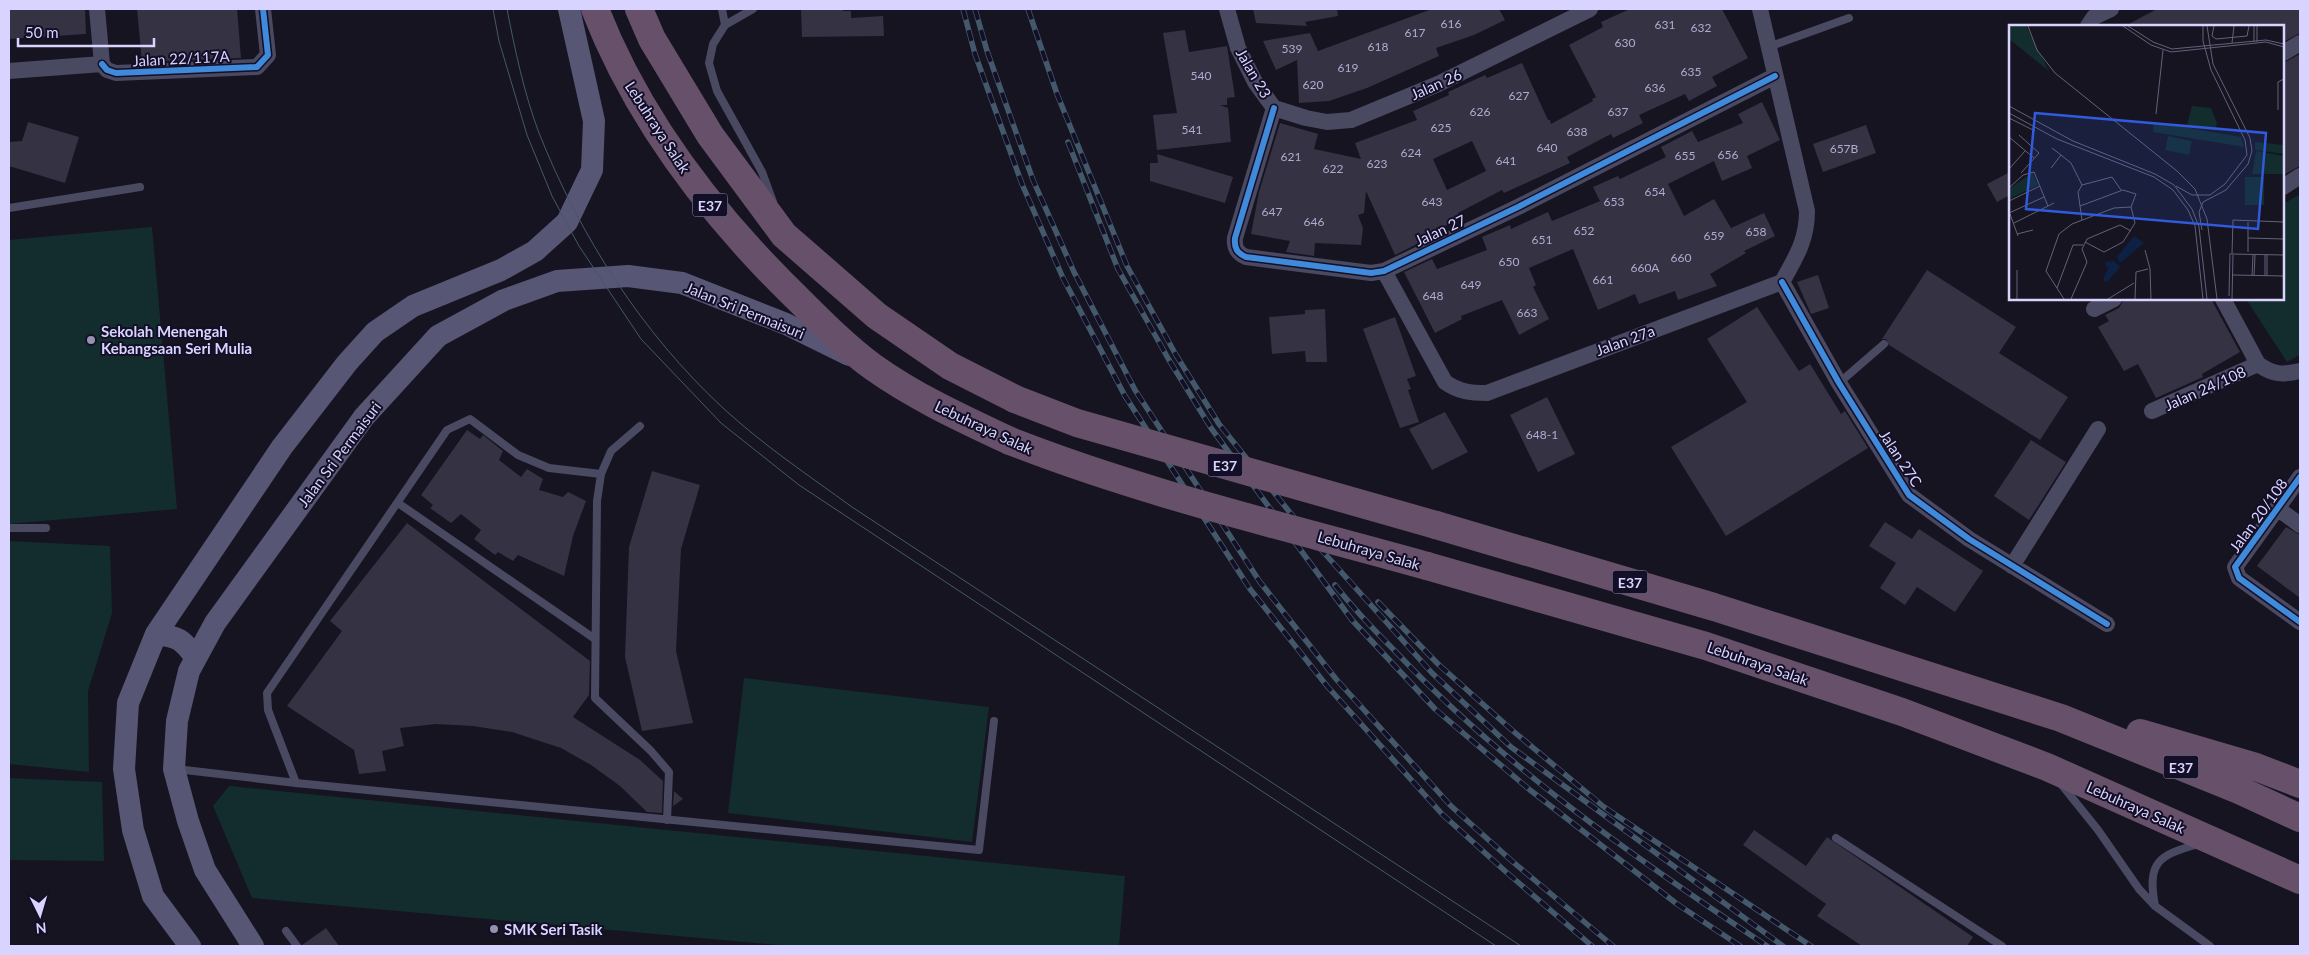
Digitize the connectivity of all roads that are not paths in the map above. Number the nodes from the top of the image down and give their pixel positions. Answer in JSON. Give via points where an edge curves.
{"nodes":[{"id":1,"x":97,"y":9,"type":"edge"},
{"id":2,"x":263,"y":9,"type":"edge"},
{"id":3,"x":569,"y":9,"type":"edge"},
{"id":4,"x":595,"y":9,"type":"edge"},
{"id":5,"x":639,"y":9,"type":"edge"},
{"id":6,"x":722,"y":9,"type":"edge"},
{"id":7,"x":753,"y":9,"type":"edge"},
{"id":8,"x":1227,"y":9,"type":"edge"},
{"id":9,"x":1590,"y":9,"type":"edge"},
{"id":10,"x":1760,"y":9,"type":"edge"},
{"id":11,"x":2111,"y":9,"type":"edge"},
{"id":12,"x":1850,"y":18,"type":"dead end"},
{"id":13,"x":725,"y":25,"type":"junction"},
{"id":14,"x":2089,"y":25,"type":"edge"},
{"id":15,"x":2300,"y":44,"type":"edge"},
{"id":16,"x":1768,"y":47,"type":"junction"},
{"id":17,"x":2284,"y":52,"type":"edge"},
{"id":18,"x":102,"y":64,"type":"junction"},
{"id":19,"x":9,"y":71,"type":"edge"},
{"id":20,"x":1775,"y":76,"type":"junction"},
{"id":21,"x":1274,"y":108,"type":"junction"},
{"id":22,"x":2300,"y":176,"type":"edge"},
{"id":23,"x":2284,"y":186,"type":"edge"},
{"id":24,"x":140,"y":187,"type":"dead end"},
{"id":25,"x":9,"y":208,"type":"edge"},
{"id":26,"x":784,"y":235,"type":"junction"},
{"id":27,"x":1384,"y":271,"type":"junction"},
{"id":28,"x":1782,"y":282,"type":"junction"},
{"id":29,"x":2112,"y":300,"type":"edge"},
{"id":30,"x":2224,"y":300,"type":"edge"},
{"id":31,"x":2094,"y":309,"type":"dead end"},
{"id":32,"x":1884,"y":344,"type":"dead end"},
{"id":33,"x":2258,"y":364,"type":"junction"},
{"id":34,"x":872,"y":367,"type":"junction"},
{"id":35,"x":2300,"y":371,"type":"edge"},
{"id":36,"x":1839,"y":383,"type":"junction"},
{"id":37,"x":2152,"y":411,"type":"dead end"},
{"id":38,"x":640,"y":426,"type":"dead end"},
{"id":39,"x":2098,"y":430,"type":"dead end"},
{"id":40,"x":601,"y":474,"type":"junction"},
{"id":41,"x":2300,"y":477,"type":"edge"},
{"id":42,"x":398,"y":502,"type":"junction"},
{"id":43,"x":2277,"y":508,"type":"junction"},
{"id":44,"x":2300,"y":525,"type":"edge"},
{"id":45,"x":9,"y":528,"type":"edge"},
{"id":46,"x":46,"y":528,"type":"dead end"},
{"id":47,"x":2012,"y":566,"type":"junction"},
{"id":48,"x":2300,"y":622,"type":"edge"},
{"id":49,"x":2106,"y":624,"type":"dead end"},
{"id":50,"x":156,"y":634,"type":"junction"},
{"id":51,"x":595,"y":638,"type":"junction"},
{"id":52,"x":196,"y":658,"type":"junction"},
{"id":53,"x":2060,"y":718,"type":"junction"},
{"id":54,"x":994,"y":720,"type":"dead end"},
{"id":55,"x":2047,"y":767,"type":"junction"},
{"id":56,"x":174,"y":769,"type":"junction"},
{"id":57,"x":296,"y":783,"type":"junction"},
{"id":58,"x":2300,"y":784,"type":"edge"},
{"id":59,"x":2300,"y":818,"type":"edge"},
{"id":60,"x":667,"y":820,"type":"junction"},
{"id":61,"x":1836,"y":838,"type":"dead end"},
{"id":62,"x":2212,"y":840,"type":"junction"},
{"id":63,"x":2300,"y":880,"type":"edge"},
{"id":64,"x":2155,"y":906,"type":"junction"},
{"id":65,"x":286,"y":931,"type":"dead end"},
{"id":66,"x":190,"y":946,"type":"edge"},
{"id":67,"x":253,"y":946,"type":"edge"},
{"id":68,"x":297,"y":946,"type":"edge"},
{"id":69,"x":2002,"y":946,"type":"edge"},
{"id":70,"x":2210,"y":946,"type":"edge"}],
"edges":[{"from":1,"to":18,"type":"street"},
{"from":2,"to":18,"type":"street","name":"Jalan 22/117A","via":[[268,55],[257,67],[116,73]]},
{"from":3,"to":50,"type":"main road","via":[[594,121],[592,170],[566,222],[535,251],[501,270],[413,306],[375,332],[282,447]]},
{"from":4,"to":34,"type":"highway","name":"Lebuhraya Salak","number":"E37","via":[[617,63],[666,146],[715,212],[763,265]]},
{"from":5,"to":26,"type":"highway","number":"E37","via":[[652,39],[710,135]]},
{"from":6,"to":13,"type":"lane"},
{"from":7,"to":13,"type":"lane"},
{"from":8,"to":21,"type":"street","name":"Jalan 23","via":[[1238,48],[1255,82]]},
{"from":9,"to":21,"type":"street","name":"Jalan 26","via":[[1438,84],[1351,120],[1327,122]]},
{"from":10,"to":16,"type":"street"},
{"from":11,"to":14,"type":"street","via":[[2094,18]]},
{"from":12,"to":16,"type":"lane"},
{"from":13,"to":26,"type":"lane","via":[[713,44],[709,63],[717,91],[762,172]]},
{"from":15,"to":17,"type":"street"},
{"from":16,"to":20,"type":"street"},
{"from":18,"to":19,"type":"street","name":"Jalan 22/117A"},
{"from":20,"to":27,"type":"street","name":"Jalan 27","via":[[1518,207]]},
{"from":20,"to":28,"type":"street","via":[[1807,211],[1807,229],[1801,248]]},
{"from":21,"to":27,"type":"street","name":"Jalan 27","via":[[1235,238],[1234,246],[1239,254],[1371,272]]},
{"from":22,"to":23,"type":"street"},
{"from":24,"to":25,"type":"lane"},
{"from":26,"to":53,"type":"highway","number":"E37","bridge":true,"via":[[877,316],[950,366],[1015,399],[1078,423],[1714,607]]},
{"from":27,"to":28,"type":"street","name":"Jalan 27a","via":[[1446,382],[1456,389],[1487,393]]},
{"from":28,"to":36,"type":"street","name":"Jalan 27C"},
{"from":29,"to":31,"type":"street"},
{"from":30,"to":33,"type":"street"},
{"from":32,"to":36,"type":"lane"},
{"from":33,"to":35,"type":"street","via":[[2278,374]]},
{"from":33,"to":37,"type":"street","name":"Jalan 24/108"},
{"from":34,"to":52,"type":"main road","name":"Jalan Sri Permaisuri","via":[[786,324],[682,283],[628,276],[557,281],[504,300],[438,336],[364,417],[215,623]]},
{"from":34,"to":55,"type":"highway","name":"Lebuhraya Salak","number":"E37","bridge":true,"via":[[944,409],[1063,462],[1706,646],[1902,712]]},
{"from":36,"to":47,"type":"street","name":"Jalan 27C","via":[[1909,495]]},
{"from":38,"to":40,"type":"lane","via":[[611,451]]},
{"from":39,"to":47,"type":"street"},
{"from":40,"to":42,"type":"lane","via":[[549,468],[518,455],[470,419],[447,430]]},
{"from":40,"to":51,"type":"lane","via":[[597,500]]},
{"from":41,"to":43,"type":"street","name":"Jalan 20/108"},
{"from":42,"to":51,"type":"lane"},
{"from":42,"to":57,"type":"lane","via":[[268,693],[268,710]]},
{"from":43,"to":44,"type":"street"},
{"from":43,"to":48,"type":"street","name":"Jalan 20/108","via":[[2235,568],[2239,578]]},
{"from":45,"to":46,"type":"lane"},
{"from":47,"to":49,"type":"street","name":"Jalan 27C"},
{"from":50,"to":52,"type":"main road","via":[[175,636]]},
{"from":50,"to":66,"type":"main road","via":[[128,703],[124,770],[133,830],[153,896]]},
{"from":51,"to":60,"type":"lane","via":[[595,698],[651,750],[669,772]]},
{"from":52,"to":56,"type":"main road","name":"Jalan Sri Permaisuri","via":[[189,671],[177,721]]},
{"from":53,"to":58,"type":"highway","via":[[2116,726],[2256,767]]},
{"from":53,"to":59,"type":"highway","number":"E37"},
{"from":54,"to":60,"type":"lane","via":[[979,850]]},
{"from":55,"to":62,"type":"highway","name":"Lebuhraya Salak","number":"E37"},
{"from":55,"to":64,"type":"lane","via":[[2087,814],[2133,882]]},
{"from":56,"to":57,"type":"lane"},
{"from":56,"to":67,"type":"main road","name":"Jalan Sri Permaisuri","via":[[205,870]]},
{"from":57,"to":60,"type":"lane"},
{"from":61,"to":69,"type":"lane"},
{"from":62,"to":63,"type":"highway","name":"Lebuhraya Salak","number":"E37"},
{"from":62,"to":64,"type":"lane","via":[[2168,854],[2153,868],[2151,885]]},
{"from":64,"to":70,"type":"lane"},
{"from":65,"to":68,"type":"lane"}]}
